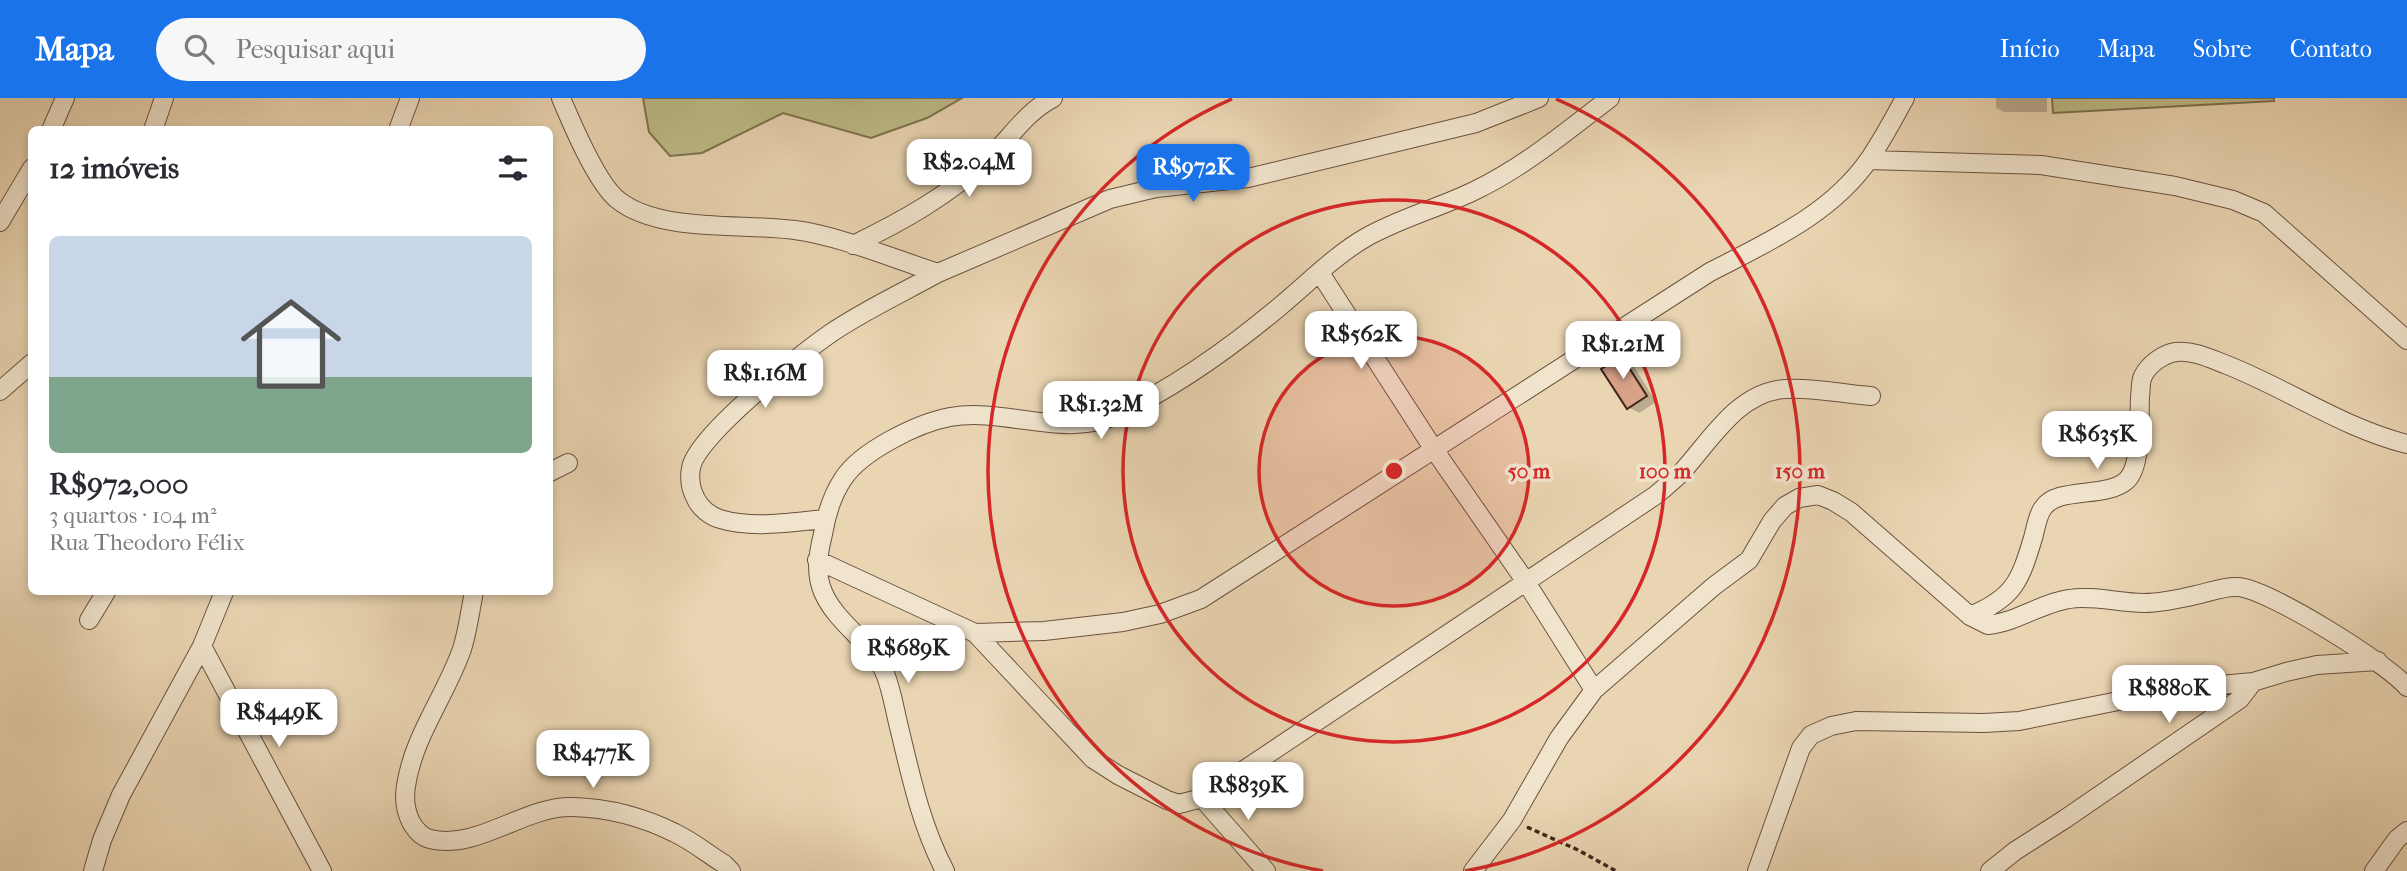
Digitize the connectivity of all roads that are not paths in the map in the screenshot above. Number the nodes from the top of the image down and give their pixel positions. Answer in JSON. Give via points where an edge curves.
{"nodes":[{"id":1,"x":65,"y":98,"type":"edge"},
{"id":2,"x":164,"y":98,"type":"edge"},
{"id":3,"x":410,"y":98,"type":"edge"},
{"id":4,"x":561,"y":98,"type":"edge"},
{"id":5,"x":1053,"y":98,"type":"edge"},
{"id":6,"x":1539,"y":98,"type":"edge"},
{"id":7,"x":1610,"y":98,"type":"edge"},
{"id":8,"x":1905,"y":98,"type":"edge"},
{"id":9,"x":53,"y":126,"type":"edge"},
{"id":10,"x":154,"y":126,"type":"edge"},
{"id":11,"x":400,"y":126,"type":"edge"},
{"id":12,"x":1869,"y":160,"type":"junction"},
{"id":13,"x":28,"y":175,"type":"edge"},
{"id":14,"x":0,"y":222,"type":"edge"},
{"id":15,"x":853,"y":246,"type":"junction"},
{"id":16,"x":938,"y":273,"type":"junction"},
{"id":17,"x":1320,"y":273,"type":"junction"},
{"id":18,"x":2407,"y":340,"type":"edge"},
{"id":19,"x":28,"y":366,"type":"edge"},
{"id":20,"x":0,"y":391,"type":"edge"},
{"id":21,"x":1871,"y":396,"type":"dead end"},
{"id":22,"x":2407,"y":444,"type":"edge"},
{"id":23,"x":1433,"y":448,"type":"junction"},
{"id":24,"x":568,"y":463,"type":"dead end"},
{"id":25,"x":553,"y":470,"type":"edge"},
{"id":26,"x":826,"y":519,"type":"junction"},
{"id":27,"x":817,"y":560,"type":"junction"},
{"id":28,"x":1527,"y":582,"type":"junction"},
{"id":29,"x":104,"y":595,"type":"edge"},
{"id":30,"x":223,"y":595,"type":"edge"},
{"id":31,"x":473,"y":595,"type":"edge"},
{"id":32,"x":1970,"y":616,"type":"junction"},
{"id":33,"x":89,"y":620,"type":"dead end"},
{"id":34,"x":975,"y":633,"type":"junction"},
{"id":35,"x":202,"y":646,"type":"junction"},
{"id":36,"x":2378,"y":661,"type":"junction"},
{"id":37,"x":2253,"y":682,"type":"junction"},
{"id":38,"x":2407,"y":687,"type":"edge"},
{"id":39,"x":1594,"y":690,"type":"junction"},
{"id":40,"x":1202,"y":798,"type":"junction"},
{"id":41,"x":2407,"y":831,"type":"edge"},
{"id":42,"x":93,"y":871,"type":"edge"},
{"id":43,"x":322,"y":871,"type":"edge"},
{"id":44,"x":731,"y":871,"type":"edge"},
{"id":45,"x":945,"y":871,"type":"edge"},
{"id":46,"x":1266,"y":871,"type":"edge"},
{"id":47,"x":1473,"y":871,"type":"edge"},
{"id":48,"x":1757,"y":871,"type":"edge"},
{"id":49,"x":1990,"y":871,"type":"edge"},
{"id":50,"x":2374,"y":871,"type":"edge"}],
"edges":[{"from":1,"to":9,"type":"street"},
{"from":2,"to":10,"type":"street"},
{"from":3,"to":11,"type":"street"},
{"from":4,"to":15,"type":"street","via":[[604,183],[617,200],[643,214],[678,222],[796,230]]},
{"from":5,"to":15,"type":"street","via":[[1034,109],[991,156],[942,196]]},
{"from":6,"to":16,"type":"street","via":[[1476,123],[1248,178],[1110,198]]},
{"from":7,"to":17,"type":"street","via":[[1506,173],[1364,239]]},
{"from":8,"to":12,"type":"street"},
{"from":12,"to":18,"type":"street","via":[[2041,165],[2233,200],[2264,213]]},
{"from":12,"to":23,"type":"street","via":[[1832,200],[1794,228],[1710,272]]},
{"from":13,"to":14,"type":"street"},
{"from":15,"to":16,"type":"street"},
{"from":16,"to":26,"type":"street","via":[[829,334],[761,387],[703,446],[691,467],[691,490],[699,505],[716,518],[766,524]]},
{"from":17,"to":23,"type":"street"},
{"from":17,"to":26,"type":"street","via":[[1211,362],[1116,416],[1069,425],[970,415],[912,430],[853,467],[842,480]]},
{"from":19,"to":20,"type":"street"},
{"from":21,"to":28,"type":"street","via":[[1787,389],[1760,395],[1734,412],[1656,495]]},
{"from":22,"to":32,"type":"street","via":[[2355,426],[2263,379],[2197,354],[2164,356],[2142,378],[2137,455],[2126,481],[2053,498],[2045,504],[2009,594]]},
{"from":23,"to":28,"type":"street"},
{"from":23,"to":34,"type":"street","via":[[1200,599],[1122,622]]},
{"from":24,"to":25,"type":"street"},
{"from":26,"to":27,"type":"street"},
{"from":27,"to":34,"type":"street"},
{"from":27,"to":45,"type":"street","via":[[824,594],[870,649],[886,676],[919,810]]},
{"from":28,"to":39,"type":"street"},
{"from":28,"to":40,"type":"street"},
{"from":29,"to":33,"type":"street"},
{"from":30,"to":35,"type":"street"},
{"from":31,"to":44,"type":"street","via":[[462,649],[412,760],[406,784],[404,801],[416,830],[429,839],[460,840],[553,809],[624,813],[676,833]]},
{"from":32,"to":36,"type":"street","via":[[1988,625],[2072,598],[2153,602],[2237,587],[2300,614]]},
{"from":32,"to":39,"type":"street","via":[[1851,512],[1818,495],[1799,498],[1772,521],[1749,560]]},
{"from":34,"to":40,"type":"street","via":[[1093,758],[1167,800],[1180,804]]},
{"from":35,"to":42,"type":"street","via":[[121,795]]},
{"from":35,"to":43,"type":"street"},
{"from":36,"to":37,"type":"street","via":[[2317,665]]},
{"from":36,"to":38,"type":"street"},
{"from":37,"to":48,"type":"street","via":[[2148,695],[2020,721],[1856,721],[1831,726],[1811,735],[1801,748]]},
{"from":37,"to":49,"type":"street","via":[[2240,699]]},
{"from":39,"to":47,"type":"street","via":[[1559,738],[1512,820]]},
{"from":40,"to":46,"type":"street"},
{"from":41,"to":50,"type":"street"}]}
